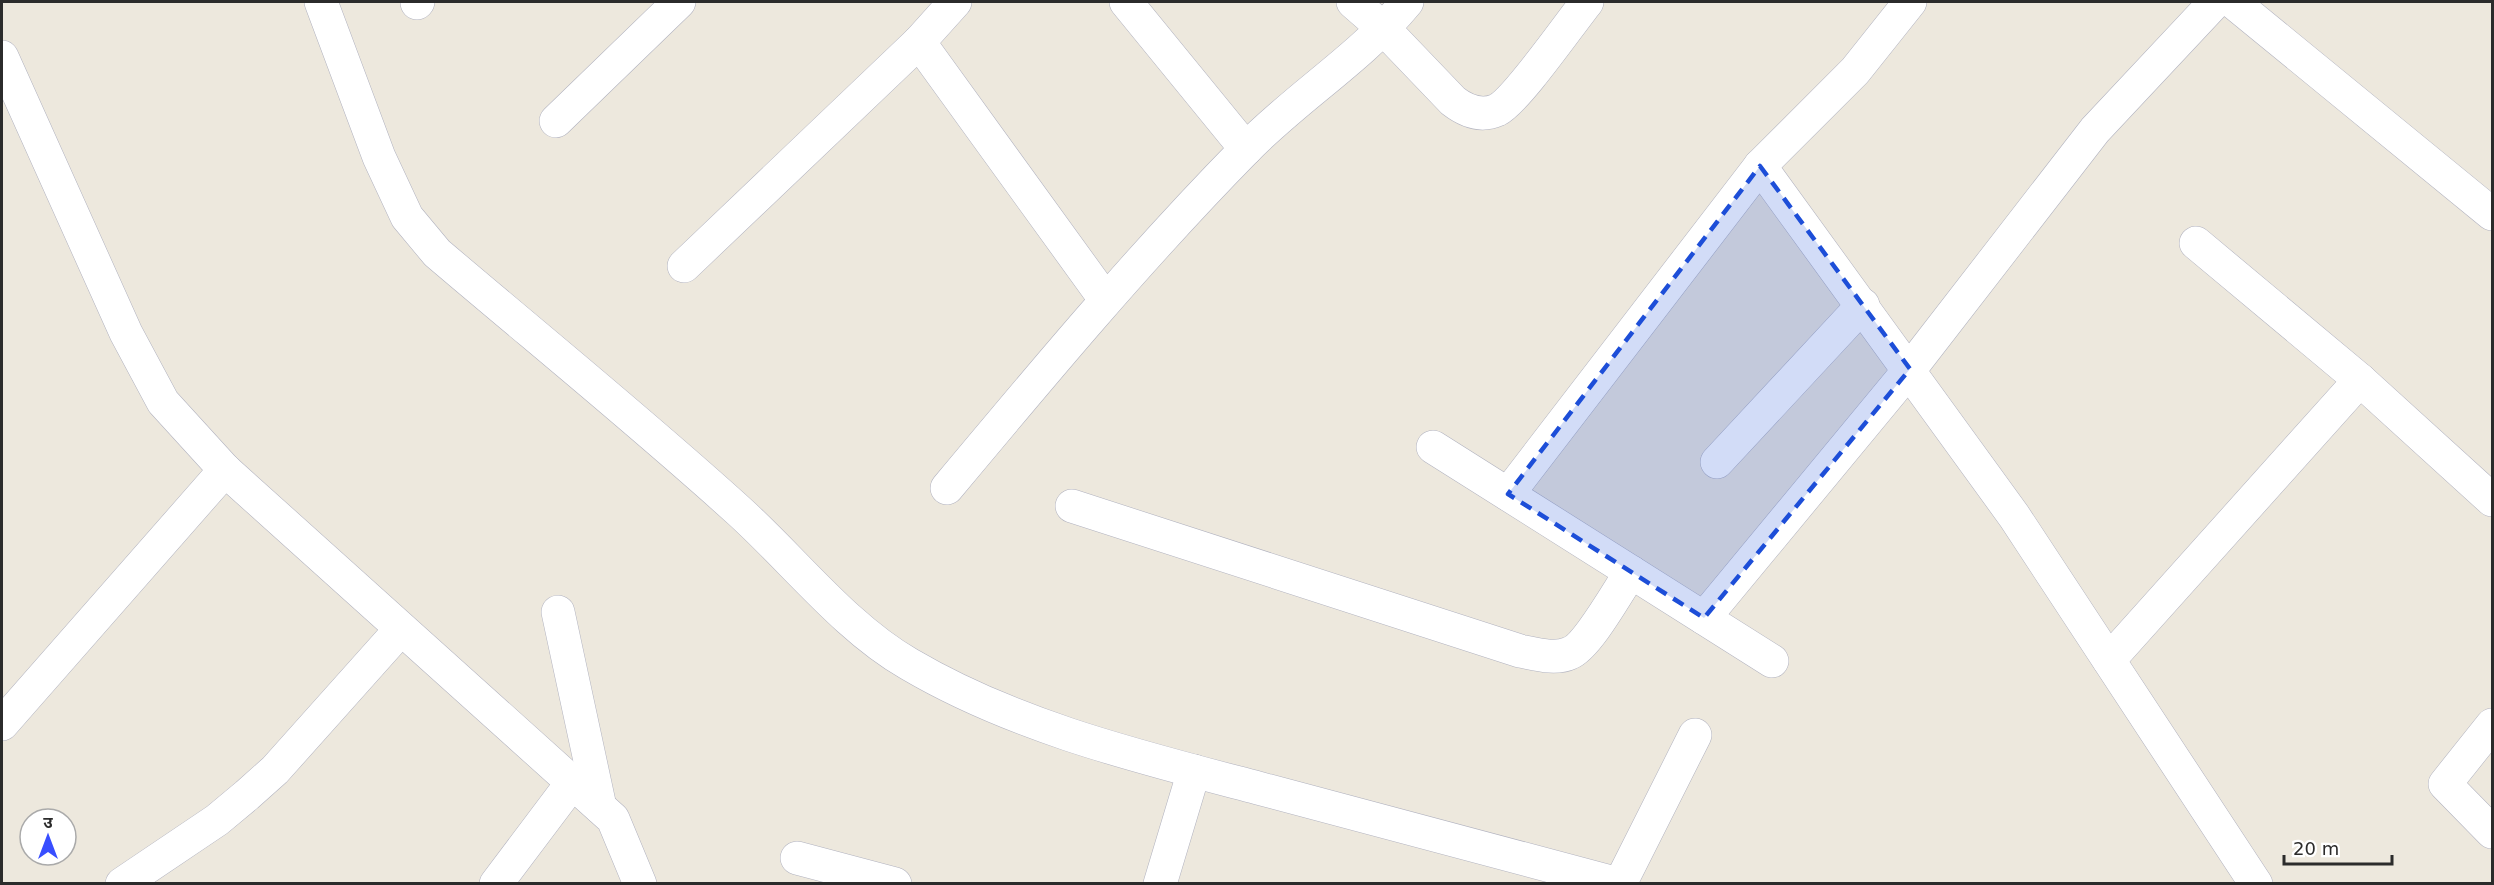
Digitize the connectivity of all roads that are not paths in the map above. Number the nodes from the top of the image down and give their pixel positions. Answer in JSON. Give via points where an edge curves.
{"nodes":[{"id":1,"x":321,"y":2,"type":"edge"},
{"id":2,"x":679,"y":2,"type":"edge"},
{"id":3,"x":956,"y":2,"type":"edge"},
{"id":4,"x":1126,"y":2,"type":"edge"},
{"id":5,"x":1353,"y":2,"type":"edge"},
{"id":6,"x":1407,"y":2,"type":"edge"},
{"id":7,"x":1587,"y":2,"type":"edge"},
{"id":8,"x":1910,"y":2,"type":"edge"},
{"id":9,"x":2215,"y":2,"type":"edge"},
{"id":10,"x":2233,"y":2,"type":"edge"},
{"id":11,"x":1384,"y":29,"type":"junction"},
{"id":12,"x":919,"y":42,"type":"junction"},
{"id":13,"x":2,"y":57,"type":"edge"},
{"id":14,"x":556,"y":121,"type":"dead end"},
{"id":15,"x":1245,"y":149,"type":"junction"},
{"id":16,"x":1760,"y":166,"type":"junction"},
{"id":17,"x":2493,"y":214,"type":"edge"},
{"id":18,"x":2196,"y":243,"type":"dead end"},
{"id":19,"x":684,"y":266,"type":"dead end"},
{"id":20,"x":1105,"y":299,"type":"junction"},
{"id":21,"x":1863,"y":305,"type":"junction"},
{"id":22,"x":1910,"y":369,"type":"junction"},
{"id":23,"x":2360,"y":380,"type":"junction"},
{"id":24,"x":1433,"y":447,"type":"dead end"},
{"id":25,"x":1717,"y":462,"type":"dead end"},
{"id":26,"x":225,"y":471,"type":"junction"},
{"id":27,"x":947,"y":488,"type":"dead end"},
{"id":28,"x":1508,"y":494,"type":"junction"},
{"id":29,"x":2493,"y":500,"type":"edge"},
{"id":30,"x":1072,"y":506,"type":"dead end"},
{"id":31,"x":1631,"y":572,"type":"junction"},
{"id":32,"x":558,"y":612,"type":"dead end"},
{"id":33,"x":1704,"y":618,"type":"junction"},
{"id":34,"x":401,"y":629,"type":"junction"},
{"id":35,"x":2109,"y":660,"type":"junction"},
{"id":36,"x":1772,"y":661,"type":"dead end"},
{"id":37,"x":2,"y":724,"type":"edge"},
{"id":38,"x":2493,"y":725,"type":"edge"},
{"id":39,"x":1695,"y":735,"type":"dead end"},
{"id":40,"x":1194,"y":771,"type":"junction"},
{"id":41,"x":572,"y":783,"type":"junction"},
{"id":42,"x":600,"y":807,"type":"junction"},
{"id":43,"x":2493,"y":832,"type":"edge"},
{"id":44,"x":797,"y":858,"type":"dead end"},
{"id":45,"x":122,"y":884,"type":"edge"},
{"id":46,"x":496,"y":884,"type":"edge"},
{"id":47,"x":640,"y":884,"type":"edge"},
{"id":48,"x":895,"y":884,"type":"edge"},
{"id":49,"x":1160,"y":884,"type":"edge"},
{"id":50,"x":1619,"y":884,"type":"edge"},
{"id":51,"x":2256,"y":884,"type":"edge"}],
"edges":[{"from":1,"to":40,"type":"street","via":[[379,158],[408,217],[437,253],[704,479],[856,624],[907,663],[958,689],[1056,731]]},
{"from":2,"to":14,"type":"street"},
{"from":3,"to":12,"type":"street"},
{"from":4,"to":15,"type":"street"},
{"from":5,"to":11,"type":"street"},
{"from":6,"to":11,"type":"street"},
{"from":7,"to":11,"type":"street","via":[[1514,96],[1498,110],[1480,113],[1465,110],[1454,101]]},
{"from":8,"to":16,"type":"street","via":[[1855,71]]},
{"from":9,"to":22,"type":"street","via":[[2095,130]]},
{"from":10,"to":17,"type":"street"},
{"from":11,"to":15,"type":"street"},
{"from":12,"to":19,"type":"street"},
{"from":12,"to":20,"type":"street"},
{"from":13,"to":26,"type":"street","via":[[126,333],[163,402]]},
{"from":15,"to":20,"type":"street"},
{"from":16,"to":21,"type":"street"},
{"from":16,"to":28,"type":"street"},
{"from":18,"to":23,"type":"street"},
{"from":20,"to":27,"type":"street"},
{"from":21,"to":22,"type":"street"},
{"from":21,"to":25,"type":"street"},
{"from":22,"to":33,"type":"street"},
{"from":22,"to":35,"type":"street"},
{"from":23,"to":29,"type":"street"},
{"from":23,"to":35,"type":"street"},
{"from":24,"to":28,"type":"street"},
{"from":26,"to":34,"type":"street"},
{"from":26,"to":37,"type":"street"},
{"from":28,"to":31,"type":"street"},
{"from":30,"to":31,"type":"street","via":[[1520,651],[1552,657],[1571,653],[1588,637]]},
{"from":31,"to":33,"type":"street"},
{"from":32,"to":42,"type":"street"},
{"from":33,"to":36,"type":"street"},
{"from":34,"to":41,"type":"street"},
{"from":34,"to":45,"type":"street","via":[[248,795]]},
{"from":35,"to":51,"type":"street"},
{"from":38,"to":43,"type":"street","via":[[2445,783]]},
{"from":39,"to":50,"type":"street"},
{"from":40,"to":49,"type":"street"},
{"from":40,"to":50,"type":"street"},
{"from":41,"to":42,"type":"street"},
{"from":41,"to":46,"type":"street"},
{"from":42,"to":47,"type":"street","via":[[613,819]]},
{"from":44,"to":48,"type":"street"}]}
